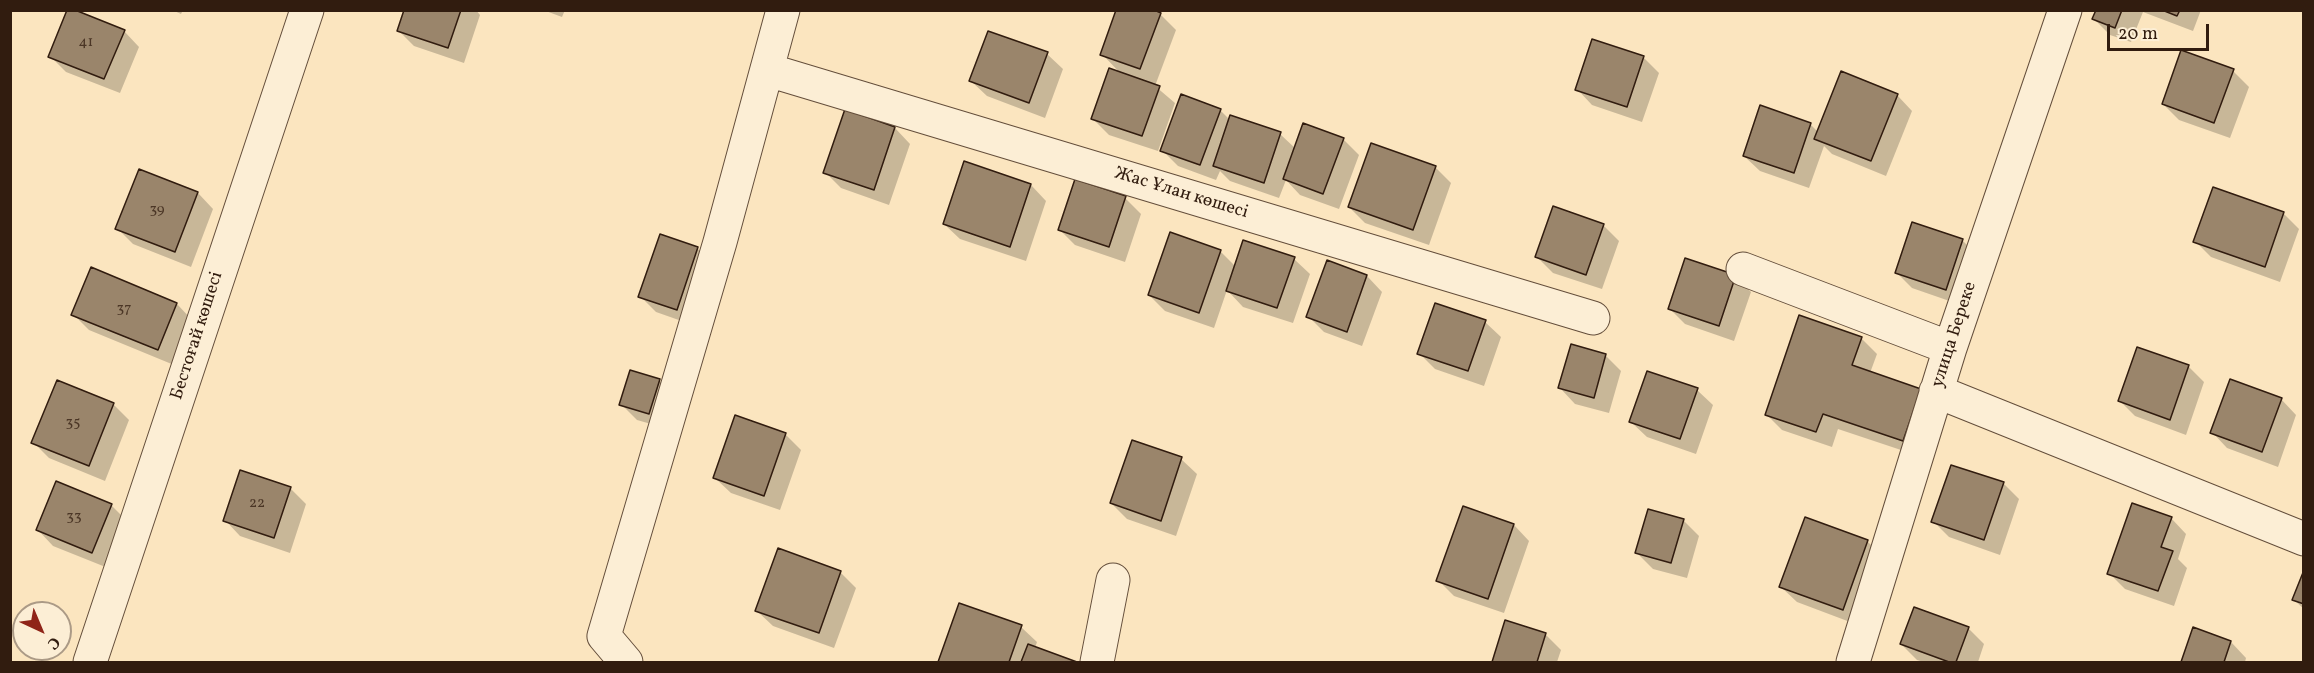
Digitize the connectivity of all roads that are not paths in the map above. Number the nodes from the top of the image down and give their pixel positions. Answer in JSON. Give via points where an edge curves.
{"nodes":[{"id":1,"x":307,"y":10,"type":"edge"},
{"id":2,"x":783,"y":10,"type":"edge"},
{"id":3,"x":2065,"y":10,"type":"edge"},
{"id":4,"x":768,"y":70,"type":"junction"},
{"id":5,"x":1743,"y":269,"type":"dead end"},
{"id":6,"x":1593,"y":318,"type":"dead end"},
{"id":7,"x":1950,"y":348,"type":"junction"},
{"id":8,"x":1936,"y":391,"type":"junction"},
{"id":9,"x":2304,"y":539,"type":"edge"},
{"id":10,"x":1113,"y":580,"type":"dead end"},
{"id":11,"x":90,"y":663,"type":"edge"},
{"id":12,"x":626,"y":663,"type":"edge"},
{"id":13,"x":1097,"y":663,"type":"edge"},
{"id":14,"x":1853,"y":663,"type":"edge"}],
"edges":[{"from":1,"to":11,"type":"street","name":"Бестоғай көшесі"},
{"from":2,"to":4,"type":"street"},
{"from":3,"to":7,"type":"street","name":"улица Береке"},
{"from":4,"to":6,"type":"street","name":"Жас Ұлан көшесі"},
{"from":4,"to":12,"type":"street","via":[[604,636]]},
{"from":5,"to":7,"type":"street"},
{"from":7,"to":8,"type":"street","name":"улица Береке"},
{"from":8,"to":9,"type":"street"},
{"from":8,"to":14,"type":"street","name":"улица Береке"},
{"from":10,"to":13,"type":"street"}]}
